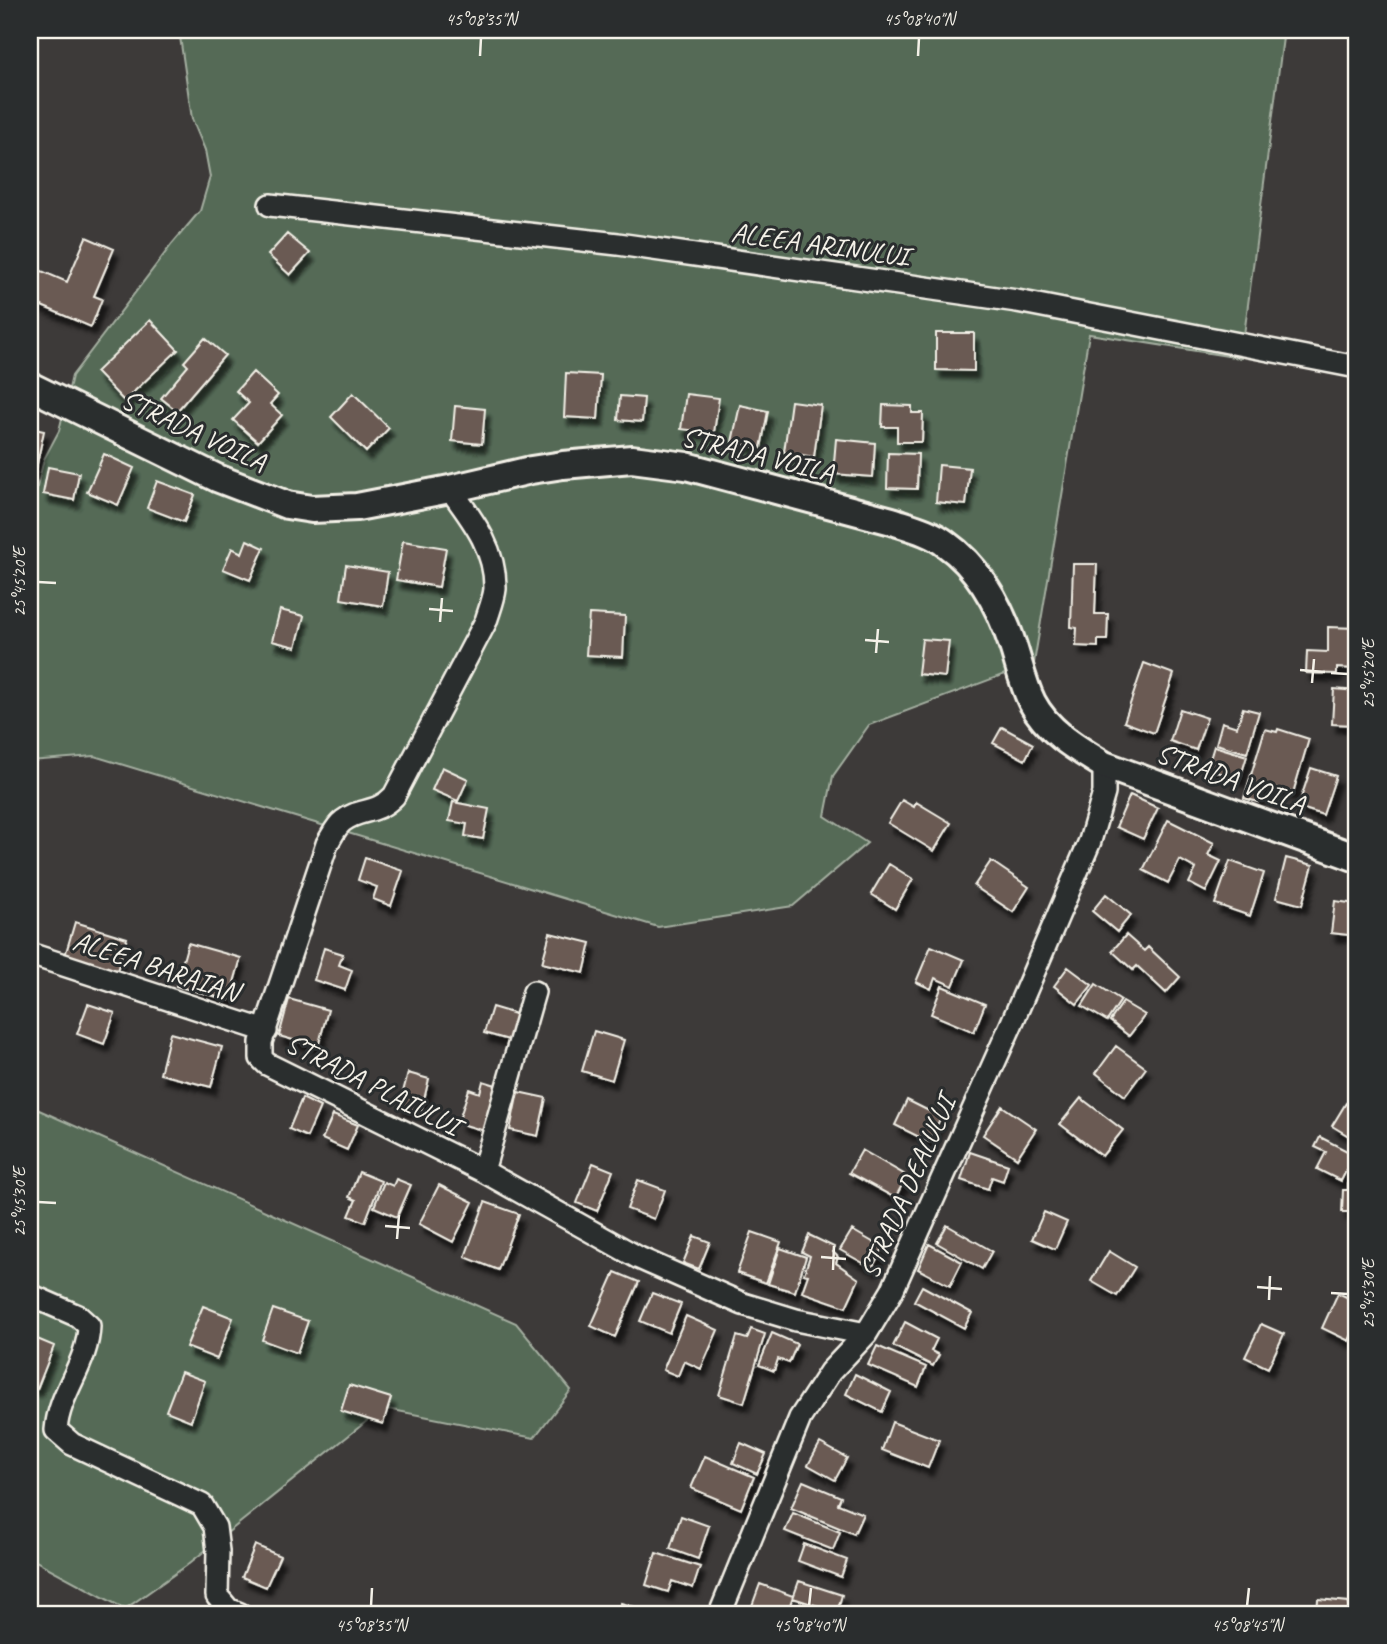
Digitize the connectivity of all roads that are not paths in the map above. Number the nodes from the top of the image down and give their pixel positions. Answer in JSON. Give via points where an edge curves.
{"nodes":[{"id":1,"x":270,"y":205,"type":"dead end"},
{"id":2,"x":1357,"y":368,"type":"edge"},
{"id":3,"x":30,"y":386,"type":"edge"},
{"id":4,"x":450,"y":489,"type":"junction"},
{"id":5,"x":1104,"y":765,"type":"junction"},
{"id":6,"x":1357,"y":858,"type":"edge"},
{"id":7,"x":30,"y":954,"type":"edge"},
{"id":8,"x":534,"y":992,"type":"dead end"},
{"id":9,"x":265,"y":1031,"type":"junction"},
{"id":10,"x":483,"y":1171,"type":"junction"},
{"id":11,"x":30,"y":1295,"type":"edge"},
{"id":12,"x":866,"y":1335,"type":"junction"},
{"id":13,"x":240,"y":1614,"type":"edge"},
{"id":14,"x":720,"y":1614,"type":"edge"}],
"edges":[{"from":1,"to":2,"type":"street","name":"ALEEA ARINULUI","via":[[618,244],[1017,301]]},
{"from":3,"to":4,"type":"main road","name":"STRADA VOILA","via":[[218,478],[286,505],[335,509]]},
{"from":4,"to":5,"type":"main road","name":"STRADA VOILA","via":[[564,465],[632,459],[663,462],[921,531],[945,543],[971,566],[989,591],[1029,695],[1043,719],[1069,743]]},
{"from":4,"to":9,"type":"street","name":"STRADA PLAIULUI","via":[[474,520],[493,562],[495,590],[486,621],[394,796],[374,811],[344,820],[331,836]]},
{"from":5,"to":6,"type":"main road","name":"STRADA VOILA"},
{"from":5,"to":12,"type":"street","name":"STRADA DEALULUI","via":[[1104,793],[1090,841],[898,1278]]},
{"from":7,"to":9,"type":"street","name":"ALEEA BARAIAN"},
{"from":8,"to":10,"type":"street"},
{"from":9,"to":10,"type":"street","name":"STRADA PLAIULUI","via":[[260,1050],[267,1064]]},
{"from":10,"to":12,"type":"street","name":"STRADA PLAIULUI","via":[[639,1258],[743,1304]]},
{"from":11,"to":13,"type":"street","via":[[78,1316],[89,1326],[89,1343],[58,1413],[56,1430],[72,1444],[202,1505],[215,1527],[218,1596],[228,1609]]},
{"from":12,"to":14,"type":"street","name":"STRADA DEALULUI","via":[[830,1372],[800,1419]]}]}
